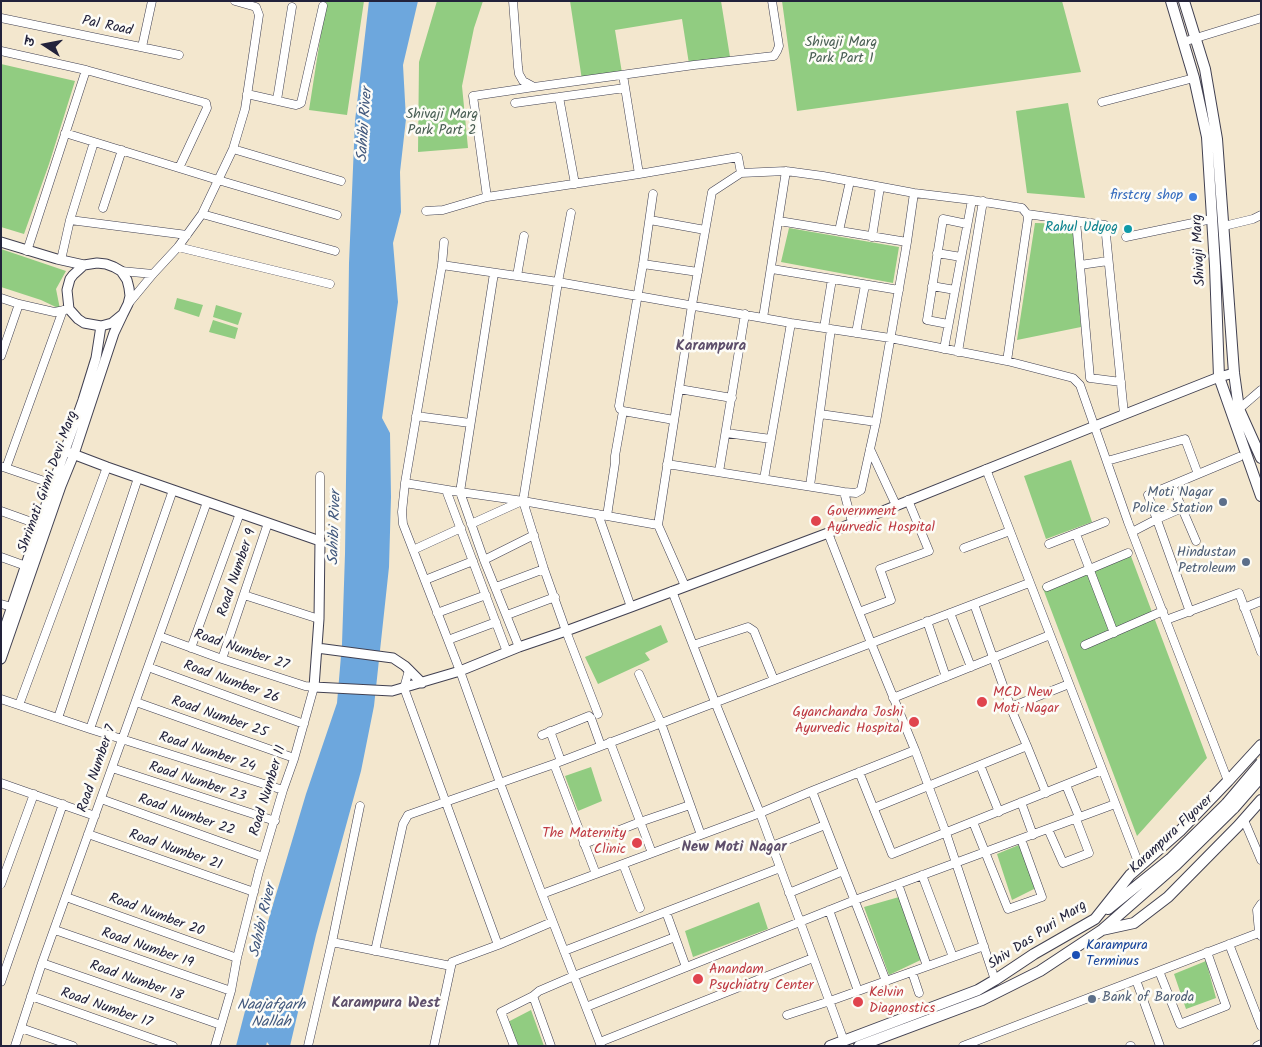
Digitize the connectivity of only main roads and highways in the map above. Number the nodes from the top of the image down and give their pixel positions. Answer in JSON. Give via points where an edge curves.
{"nodes":[{"id":1,"x":1171,"y":1,"type":"edge"},
{"id":2,"x":1184,"y":1,"type":"edge"},
{"id":3,"x":1261,"y":458,"type":"edge"},
{"id":4,"x":1261,"y":496,"type":"edge"},
{"id":5,"x":1261,"y":745,"type":"edge"},
{"id":6,"x":1261,"y":763,"type":"edge"},
{"id":7,"x":1242,"y":766,"type":"junction"},
{"id":8,"x":1261,"y":777,"type":"edge"},
{"id":9,"x":1261,"y":786,"type":"edge"},
{"id":10,"x":1261,"y":800,"type":"edge"},
{"id":11,"x":1230,"y":806,"type":"junction"},
{"id":12,"x":1095,"y":919,"type":"junction"},
{"id":13,"x":1102,"y":930,"type":"junction"},
{"id":14,"x":830,"y":1046,"type":"edge"},
{"id":15,"x":859,"y":1046,"type":"edge"}],
"edges":[{"from":1,"to":4,"type":"main road","name":"Shivaji Marg","via":[[1194,78],[1207,137],[1219,378]]},
{"from":2,"to":3,"type":"main road","name":"Shivaji Marg","via":[[1205,69],[1217,139],[1239,409]]},
{"from":5,"to":7,"type":"main road","name":"Shiv Das Puri Marg"},
{"from":6,"to":11,"type":"main road","name":"Karampura Flyover","bridge":true},
{"from":7,"to":9,"type":"main road"},
{"from":7,"to":12,"type":"main road","name":"Shiv Das Puri Marg","via":[[1180,831],[1130,876]]},
{"from":8,"to":11,"type":"main road","name":"Karampura Flyover","bridge":true},
{"from":10,"to":13,"type":"main road","name":"Shiv Das Puri Marg","via":[[1168,897],[1134,923]]},
{"from":11,"to":12,"type":"main road","name":"Karampura Flyover"},
{"from":11,"to":13,"type":"main road","name":"Karampura Flyover","via":[[1176,865]]},
{"from":12,"to":14,"type":"main road","name":"Shiv Das Puri Marg","via":[[978,990]]},
{"from":13,"to":15,"type":"main road","name":"Shiv Das Puri Marg","via":[[1040,971],[982,1000]]}]}
